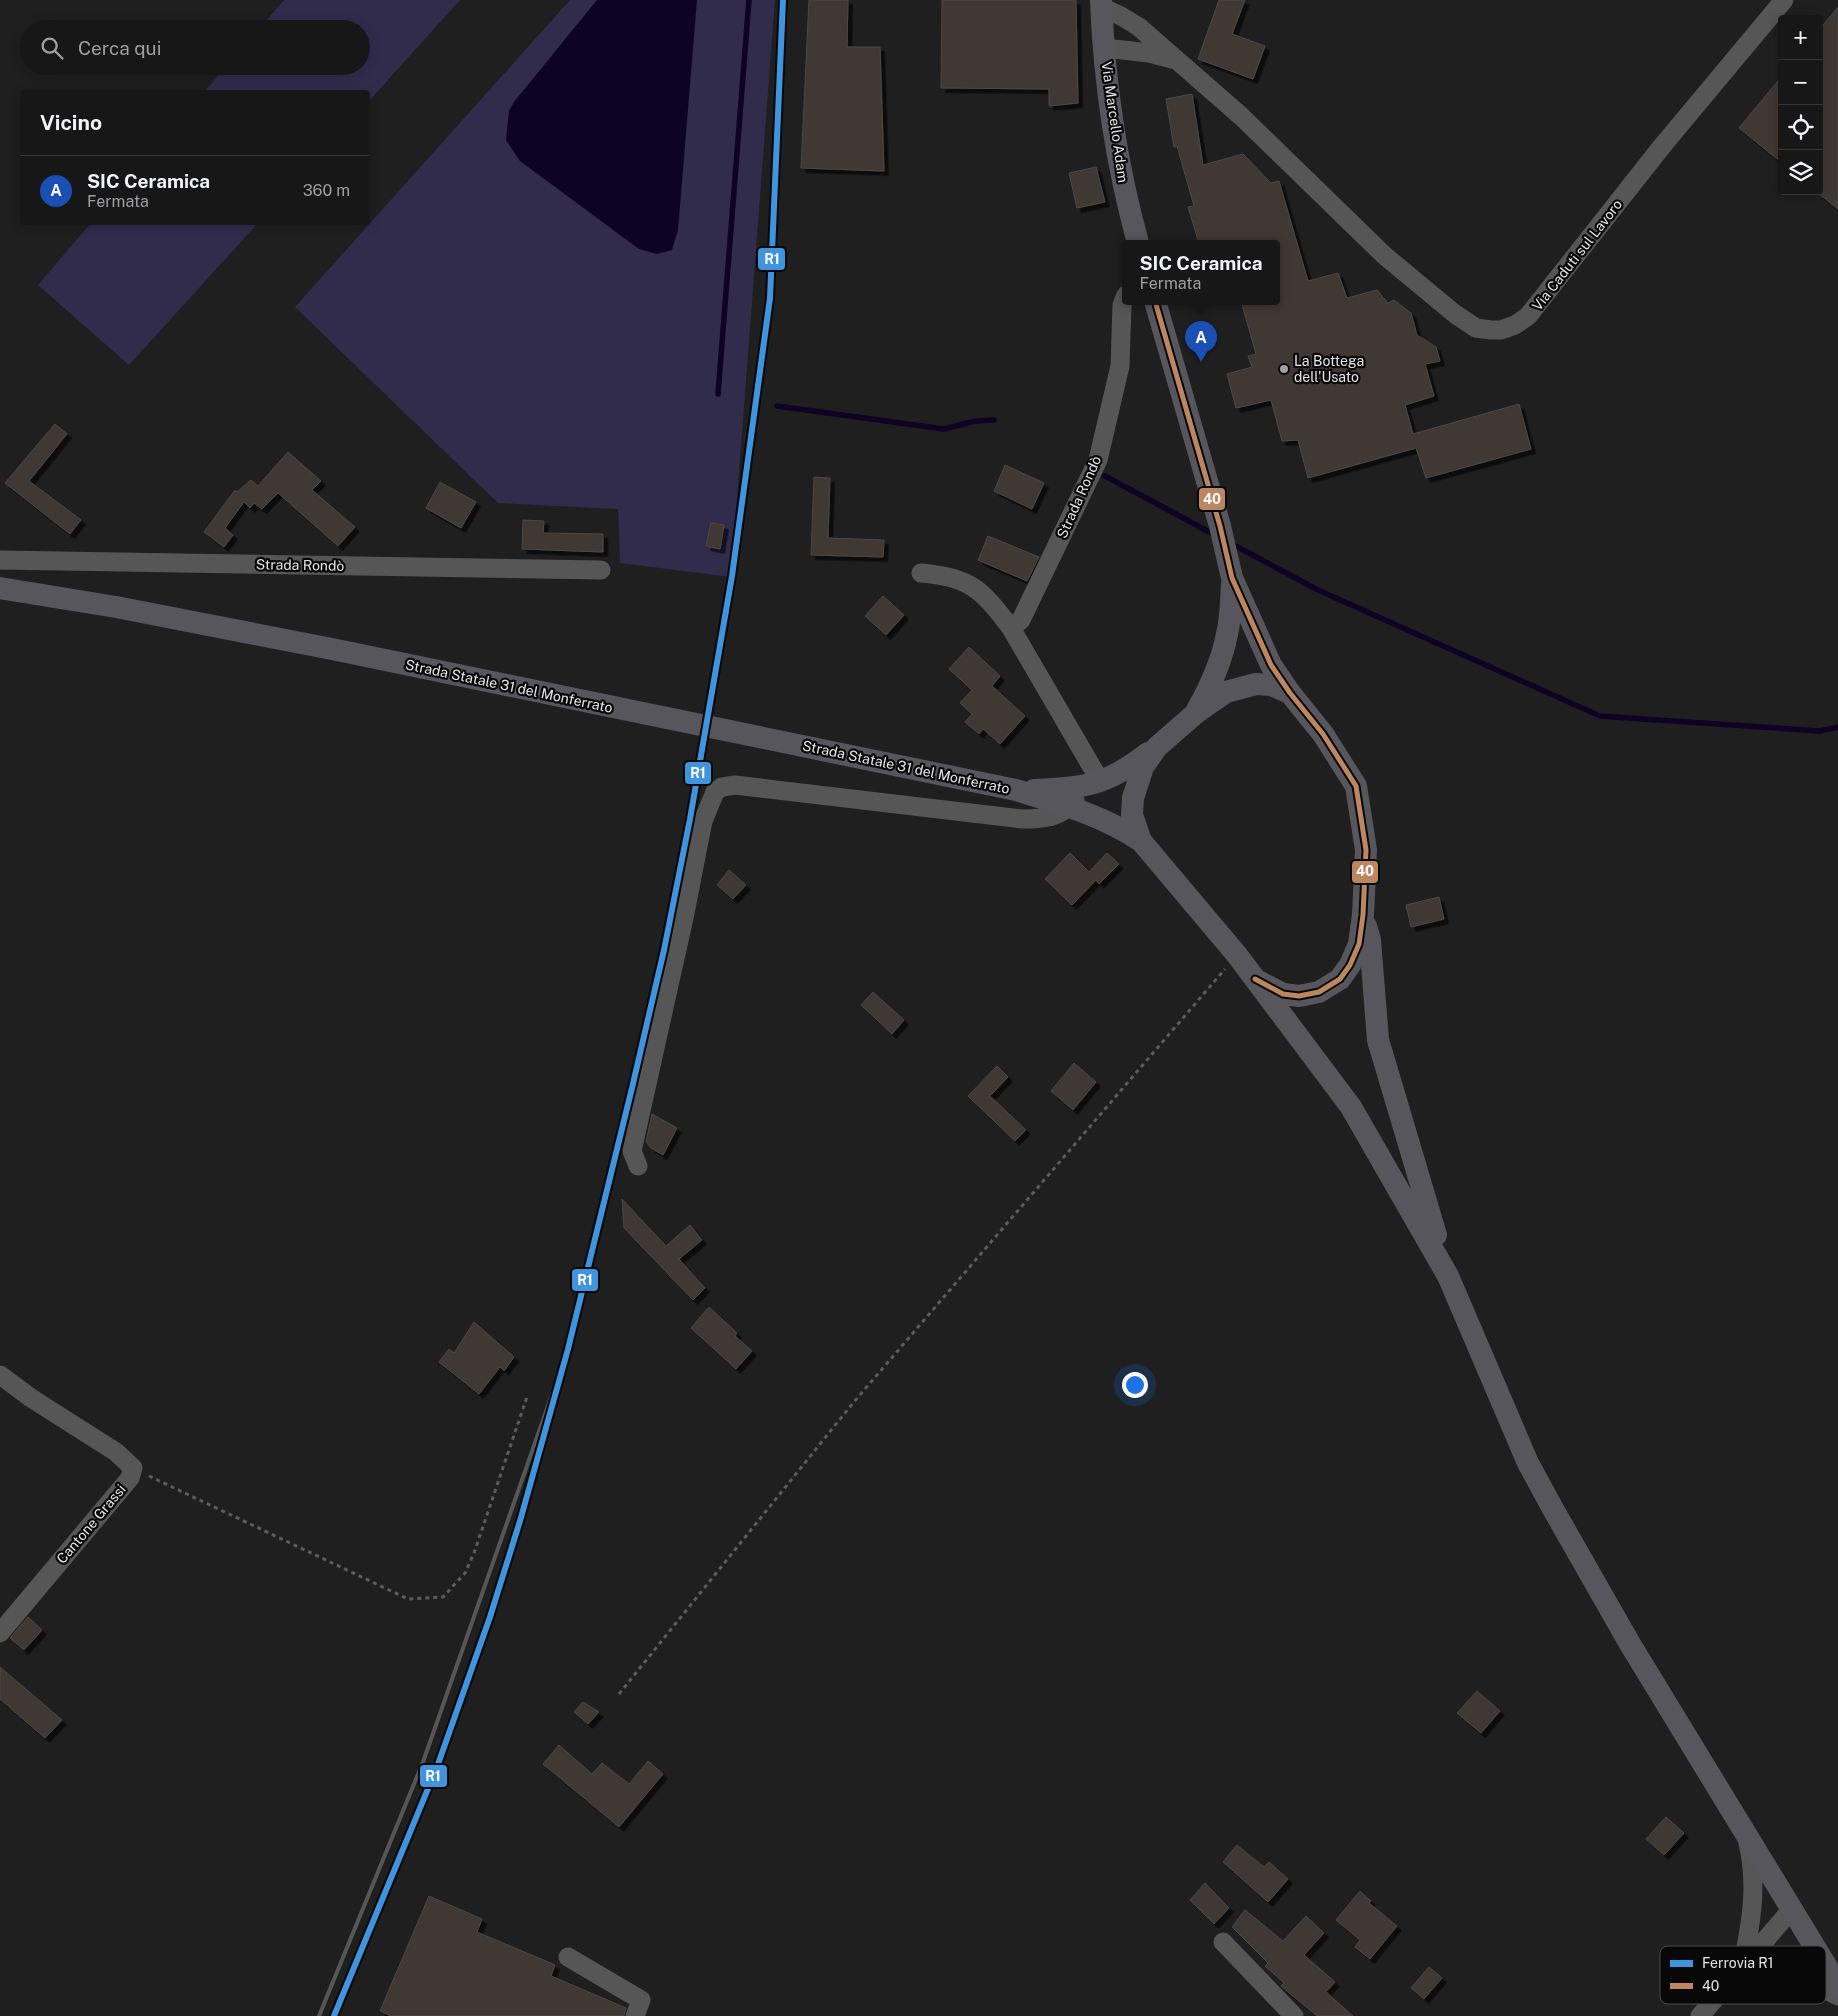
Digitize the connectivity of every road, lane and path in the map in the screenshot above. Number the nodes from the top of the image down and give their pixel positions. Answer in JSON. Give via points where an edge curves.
{"nodes":[{"id":1,"x":1784,"y":0,"type":"edge"},
{"id":2,"x":1101,"y":4,"type":"edge"},
{"id":3,"x":1105,"y":48,"type":"junction"},
{"id":4,"x":1173,"y":59,"type":"junction"},
{"id":5,"x":1137,"y":240,"type":"edge"},
{"id":6,"x":1122,"y":305,"type":"edge"},
{"id":7,"x":1155,"y":305,"type":"edge"},
{"id":8,"x":0,"y":560,"type":"edge"},
{"id":9,"x":601,"y":570,"type":"dead end"},
{"id":10,"x":1230,"y":570,"type":"junction"},
{"id":11,"x":921,"y":573,"type":"dead end"},
{"id":12,"x":0,"y":588,"type":"edge"},
{"id":13,"x":1012,"y":628,"type":"junction"},
{"id":14,"x":1290,"y":693,"type":"junction"},
{"id":15,"x":1196,"y":714,"type":"junction"},
{"id":16,"x":1157,"y":747,"type":"junction"},
{"id":17,"x":1094,"y":783,"type":"junction"},
{"id":18,"x":1016,"y":790,"type":"junction"},
{"id":19,"x":1070,"y":807,"type":"junction"},
{"id":20,"x":1141,"y":841,"type":"junction"},
{"id":21,"x":1363,"y":915,"type":"junction"},
{"id":22,"x":1237,"y":955,"type":"junction"},
{"id":23,"x":1255,"y":980,"type":"junction"},
{"id":24,"x":638,"y":1166,"type":"dead end"},
{"id":25,"x":1448,"y":1276,"type":"junction"},
{"id":26,"x":0,"y":1375,"type":"edge"},
{"id":27,"x":527,"y":1397,"type":"dead end"},
{"id":28,"x":133,"y":1468,"type":"junction"},
{"id":29,"x":0,"y":1633,"type":"edge"},
{"id":30,"x":619,"y":1694,"type":"dead end"},
{"id":31,"x":1746,"y":1837,"type":"junction"},
{"id":32,"x":1791,"y":1910,"type":"junction"},
{"id":33,"x":1223,"y":1942,"type":"dead end"},
{"id":34,"x":1747,"y":1946,"type":"edge"},
{"id":35,"x":1760,"y":1946,"type":"edge"},
{"id":36,"x":1814,"y":1946,"type":"edge"},
{"id":37,"x":568,"y":1957,"type":"dead end"},
{"id":38,"x":1826,"y":1966,"type":"edge"},
{"id":39,"x":1838,"y":1985,"type":"edge"},
{"id":40,"x":1826,"y":1990,"type":"edge"},
{"id":41,"x":1838,"y":1996,"type":"edge"},
{"id":42,"x":1710,"y":2004,"type":"edge"},
{"id":43,"x":635,"y":2016,"type":"edge"},
{"id":44,"x":1294,"y":2016,"type":"edge"},
{"id":45,"x":1700,"y":2016,"type":"edge"}],
"edges":[{"from":1,"to":4,"type":"street","name":"Via Caduti sul Lavoro","via":[[1528,316],[1501,330],[1476,328],[1455,314],[1385,256],[1242,117]]},
{"from":2,"to":3,"type":"main road","name":"Via Marcello Adam"},
{"from":2,"to":4,"type":"street","name":"Via Caduti sul Lavoro","via":[[1139,27]]},
{"from":3,"to":4,"type":"street","name":"Via Caduti sul Lavoro"},
{"from":3,"to":5,"type":"main road","name":"Via Marcello Adam","via":[[1111,108]]},
{"from":6,"to":13,"type":"street","name":"Strada Rondò","via":[[1120,366],[1098,460],[1021,620]]},
{"from":7,"to":10,"type":"main road"},
{"from":8,"to":9,"type":"street","name":"Strada Rondò"},
{"from":10,"to":14,"type":"main road","via":[[1272,665]]},
{"from":10,"to":15,"type":"main road","via":[[1230,614],[1224,646]]},
{"from":11,"to":13,"type":"street","via":[[941,575],[985,594]]},
{"from":12,"to":18,"type":"main road","name":"Strada Statale 31 del Monferrato","via":[[144,612]]},
{"from":13,"to":17,"type":"street"},
{"from":14,"to":15,"type":"main road","via":[[1256,684],[1241,687],[1226,692]]},
{"from":14,"to":21,"type":"main road","via":[[1323,734],[1356,786],[1366,850]]},
{"from":15,"to":16,"type":"main road"},
{"from":16,"to":17,"type":"main road","name":"Strada Statale 31 del Monferrato","via":[[1130,768]]},
{"from":16,"to":20,"type":"main road","via":[[1143,767],[1133,798],[1132,815]]},
{"from":17,"to":18,"type":"main road","name":"Strada Statale 31 del Monferrato","via":[[1072,788]]},
{"from":17,"to":19,"type":"street"},
{"from":18,"to":19,"type":"main road","name":"Strada Statale 31 del Monferrato"},
{"from":19,"to":20,"type":"main road","name":"Strada Statale 31 del Monferrato","via":[[1120,826]]},
{"from":19,"to":24,"type":"street","via":[[1053,816],[1022,819],[735,785],[715,792],[703,821],[632,1151]]},
{"from":20,"to":22,"type":"main road"},
{"from":21,"to":23,"type":"main road","via":[[1359,944],[1350,965],[1330,987],[1299,996],[1282,994]]},
{"from":21,"to":25,"type":"main road","via":[[1370,940],[1378,1040]]},
{"from":22,"to":23,"type":"main road"},
{"from":22,"to":30,"type":"path","via":[[853,1403]]},
{"from":23,"to":25,"type":"main road","via":[[1351,1107]]},
{"from":25,"to":31,"type":"main road","via":[[1528,1463],[1548,1502]]},
{"from":26,"to":28,"type":"street","name":"Cantone Grassi","via":[[116,1452]]},
{"from":27,"to":28,"type":"path","via":[[474,1553],[465,1573],[443,1598],[408,1599]]},
{"from":28,"to":29,"type":"street","name":"Cantone Grassi","via":[[130,1478]]},
{"from":31,"to":32,"type":"main road"},
{"from":31,"to":34,"type":"street","via":[[1753,1864],[1754,1887]]},
{"from":32,"to":35,"type":"street"},
{"from":32,"to":36,"type":"main road"},
{"from":33,"to":44,"type":"street"},
{"from":37,"to":43,"type":"street","via":[[641,2000]]},
{"from":38,"to":39,"type":"main road"},
{"from":40,"to":41,"type":"street"},
{"from":42,"to":45,"type":"street"}]}
